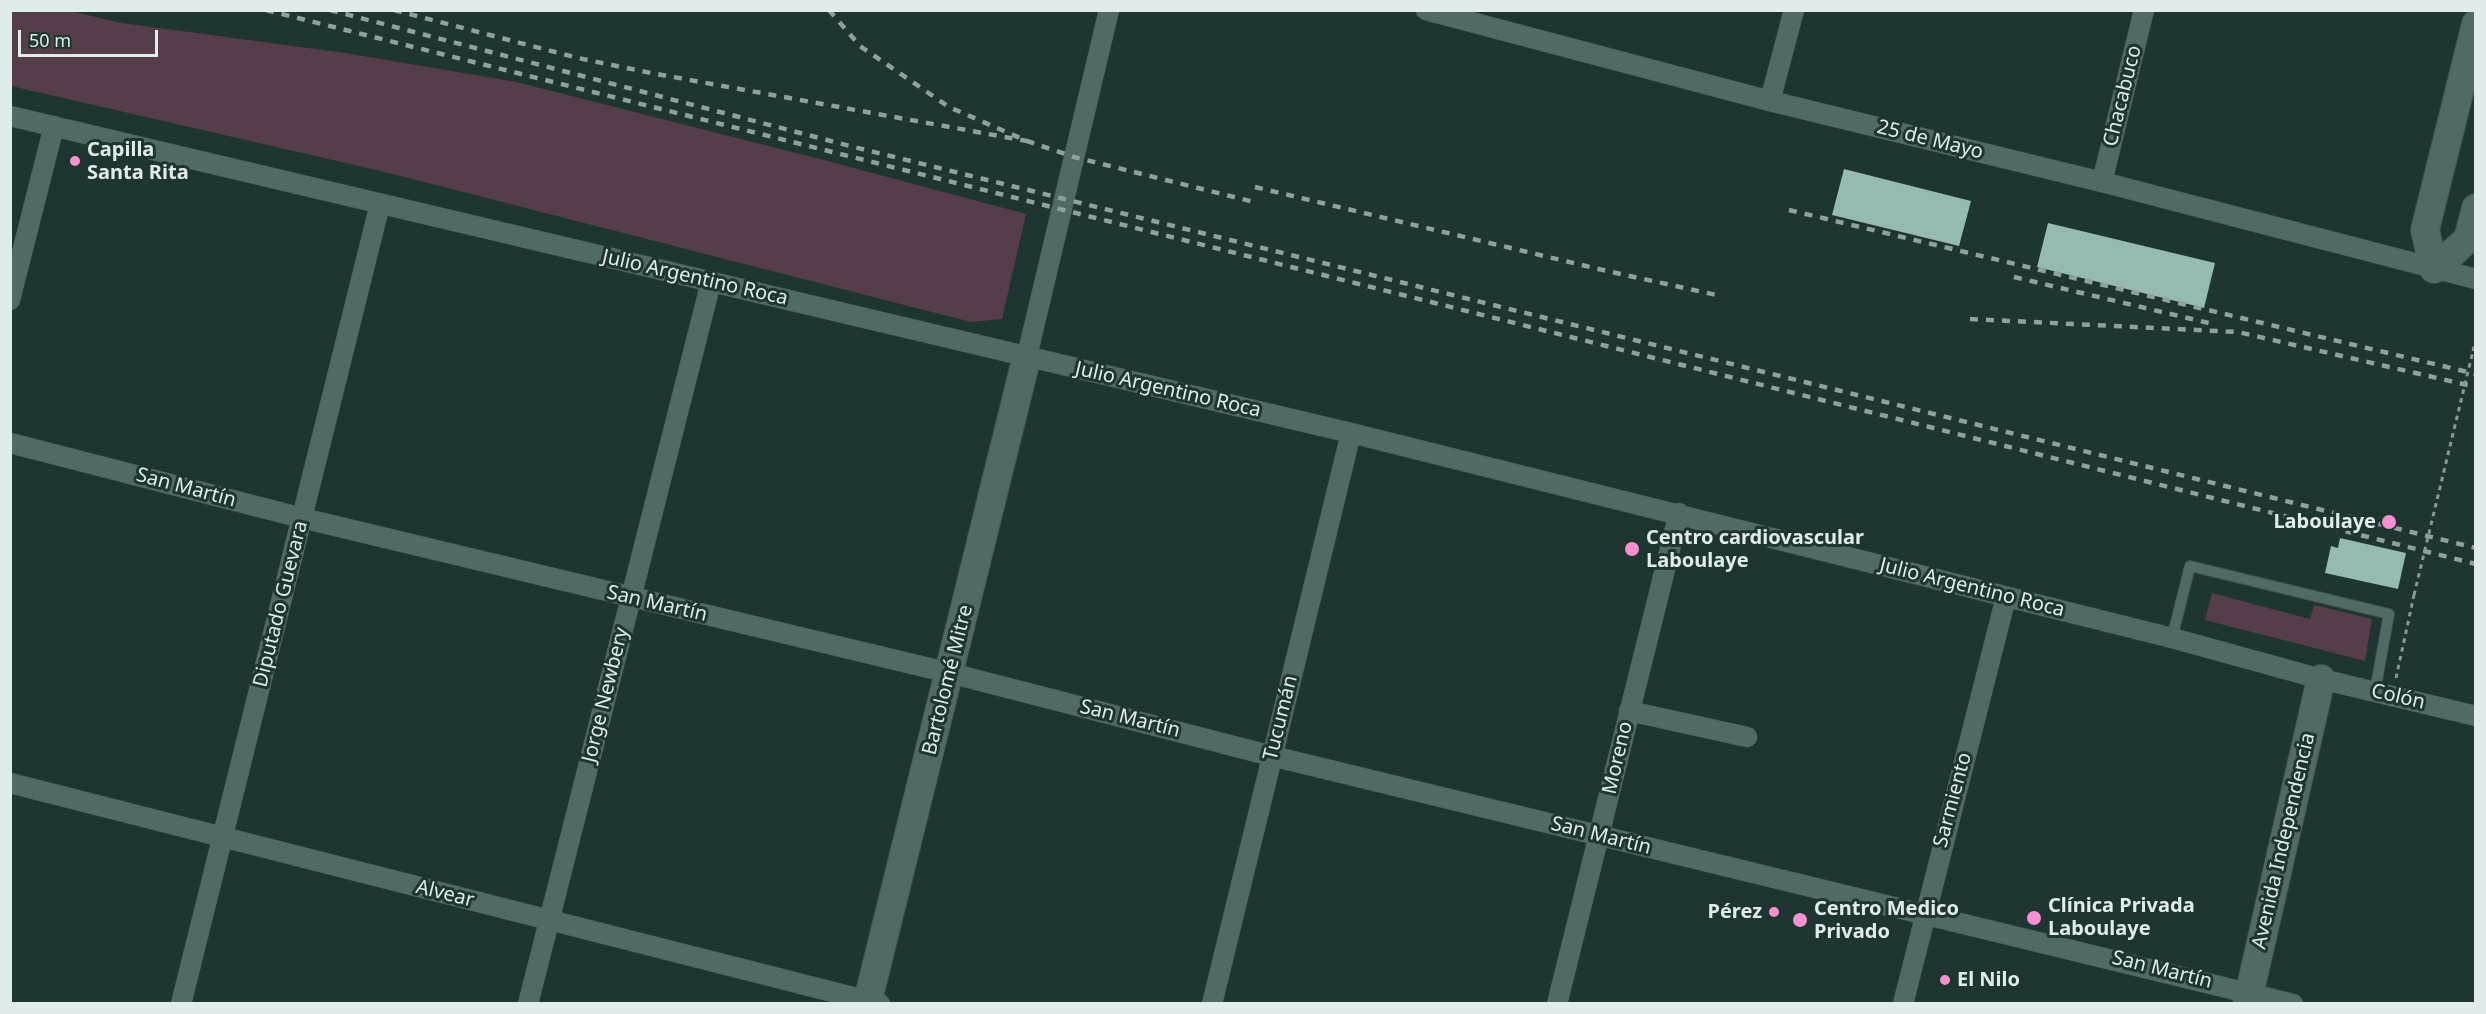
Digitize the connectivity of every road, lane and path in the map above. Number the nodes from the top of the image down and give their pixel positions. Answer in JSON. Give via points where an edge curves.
{"nodes":[{"id":1,"x":1109,"y":10,"type":"edge"},
{"id":2,"x":1426,"y":10,"type":"edge"},
{"id":3,"x":1794,"y":10,"type":"edge"},
{"id":4,"x":2144,"y":10,"type":"edge"},
{"id":5,"x":1450,"y":13,"type":"edge"},
{"id":6,"x":2475,"y":24,"type":"edge"},
{"id":7,"x":1770,"y":101,"type":"junction"},
{"id":8,"x":10,"y":116,"type":"edge"},
{"id":9,"x":54,"y":126,"type":"junction"},
{"id":10,"x":2102,"y":182,"type":"junction"},
{"id":11,"x":380,"y":204,"type":"junction"},
{"id":12,"x":2475,"y":208,"type":"edge"},
{"id":13,"x":2434,"y":269,"type":"junction"},
{"id":14,"x":2475,"y":279,"type":"edge"},
{"id":15,"x":711,"y":282,"type":"junction"},
{"id":16,"x":10,"y":300,"type":"edge"},
{"id":17,"x":2475,"y":339,"type":"edge"},
{"id":18,"x":1027,"y":356,"type":"junction"},
{"id":19,"x":1351,"y":433,"type":"junction"},
{"id":20,"x":10,"y":443,"type":"edge"},
{"id":21,"x":1679,"y":513,"type":"junction"},
{"id":22,"x":302,"y":518,"type":"junction"},
{"id":23,"x":2006,"y":597,"type":"junction"},
{"id":24,"x":631,"y":598,"type":"junction"},
{"id":25,"x":2172,"y":638,"type":"junction"},
{"id":26,"x":950,"y":673,"type":"junction"},
{"id":27,"x":2321,"y":679,"type":"junction"},
{"id":28,"x":2383,"y":693,"type":"junction"},
{"id":29,"x":1629,"y":711,"type":"junction"},
{"id":30,"x":2475,"y":716,"type":"edge"},
{"id":31,"x":1747,"y":737,"type":"dead end"},
{"id":32,"x":1272,"y":756,"type":"junction"},
{"id":33,"x":10,"y":783,"type":"edge"},
{"id":34,"x":1599,"y":836,"type":"junction"},
{"id":35,"x":222,"y":838,"type":"junction"},
{"id":36,"x":1924,"y":913,"type":"junction"},
{"id":37,"x":549,"y":920,"type":"junction"},
{"id":38,"x":2248,"y":998,"type":"edge"},
{"id":39,"x":871,"y":1002,"type":"edge"},
{"id":40,"x":181,"y":1004,"type":"edge"},
{"id":41,"x":528,"y":1004,"type":"edge"},
{"id":42,"x":1212,"y":1004,"type":"edge"},
{"id":43,"x":1557,"y":1004,"type":"edge"},
{"id":44,"x":1902,"y":1004,"type":"edge"},
{"id":45,"x":2294,"y":1004,"type":"edge"}],
"edges":[{"from":1,"to":18,"type":"street"},
{"from":2,"to":5,"type":"street","name":"25 de Mayo"},
{"from":3,"to":7,"type":"street"},
{"from":4,"to":10,"type":"street","name":"Chacabuco"},
{"from":5,"to":7,"type":"street","name":"25 de Mayo"},
{"from":6,"to":13,"type":"main road","via":[[2425,230]]},
{"from":7,"to":10,"type":"street","name":"25 de Mayo"},
{"from":8,"to":9,"type":"street","name":"Julio Argentino Roca"},
{"from":9,"to":11,"type":"street","name":"Julio Argentino Roca"},
{"from":9,"to":16,"type":"street"},
{"from":10,"to":13,"type":"street","name":"25 de Mayo"},
{"from":11,"to":15,"type":"street","name":"Julio Argentino Roca"},
{"from":11,"to":22,"type":"street","name":"Diputado Guevara"},
{"from":12,"to":13,"type":"main road","via":[[2468,239]]},
{"from":13,"to":14,"type":"street","name":"25 de Mayo"},
{"from":15,"to":18,"type":"street","name":"Julio Argentino Roca"},
{"from":15,"to":24,"type":"street","name":"Jorge Newbery"},
{"from":17,"to":28,"type":"path","bridge":true,"via":[[2414,595]]},
{"from":18,"to":19,"type":"street","name":"Julio Argentino Roca"},
{"from":18,"to":26,"type":"main road","name":"Bartolomé Mitre"},
{"from":19,"to":21,"type":"street","name":"Julio Argentino Roca"},
{"from":19,"to":32,"type":"street","name":"Tucumán"},
{"from":20,"to":22,"type":"street","name":"San Martín"},
{"from":21,"to":23,"type":"street","name":"Julio Argentino Roca"},
{"from":21,"to":29,"type":"street","name":"Moreno"},
{"from":22,"to":24,"type":"street","name":"San Martín"},
{"from":22,"to":35,"type":"street","name":"Diputado Guevara"},
{"from":23,"to":25,"type":"street","name":"Julio Argentino Roca"},
{"from":23,"to":36,"type":"street","name":"Sarmiento"},
{"from":24,"to":26,"type":"street","name":"San Martín"},
{"from":24,"to":37,"type":"street","name":"Jorge Newbery"},
{"from":25,"to":27,"type":"street","name":"Julio Argentino Roca"},
{"from":25,"to":28,"type":"lane","via":[[2190,566],[2388,614]]},
{"from":26,"to":32,"type":"street","name":"San Martín"},
{"from":26,"to":39,"type":"main road","name":"Bartolomé Mitre"},
{"from":27,"to":28,"type":"street","name":"Colón"},
{"from":27,"to":38,"type":"main road","name":"Avenida Independencia"},
{"from":28,"to":30,"type":"street","name":"Colón"},
{"from":29,"to":31,"type":"street"},
{"from":29,"to":34,"type":"street","name":"Moreno"},
{"from":32,"to":34,"type":"street","name":"San Martín"},
{"from":32,"to":42,"type":"street","name":"Tucumán"},
{"from":33,"to":35,"type":"street","name":"Alvear"},
{"from":34,"to":36,"type":"street","name":"San Martín"},
{"from":34,"to":43,"type":"street","name":"Moreno"},
{"from":35,"to":37,"type":"street","name":"Alvear"},
{"from":35,"to":40,"type":"street","name":"Diputado Guevara"},
{"from":36,"to":38,"type":"street","name":"San Martín"},
{"from":36,"to":44,"type":"street","name":"Sarmiento"},
{"from":37,"to":39,"type":"street","name":"Alvear"},
{"from":37,"to":41,"type":"street","name":"Jorge Newbery"},
{"from":38,"to":45,"type":"street","name":"San Martín"}]}
